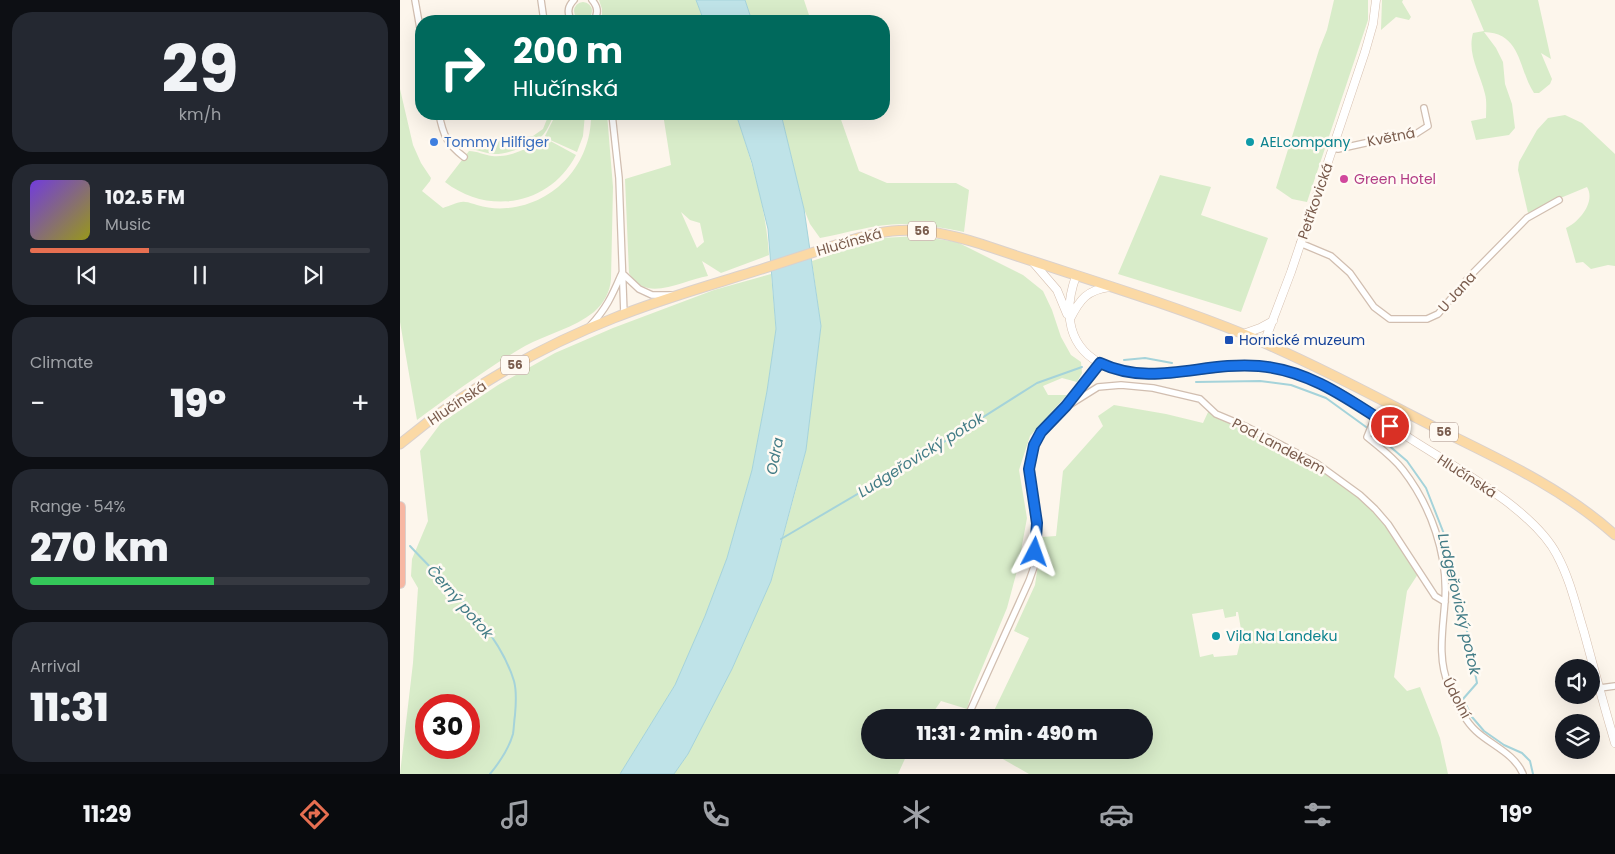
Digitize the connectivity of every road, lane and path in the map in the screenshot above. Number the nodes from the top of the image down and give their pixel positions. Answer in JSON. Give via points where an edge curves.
{"nodes":[{"id":1,"x":415,"y":0,"type":"edge"},
{"id":2,"x":541,"y":0,"type":"edge"},
{"id":3,"x":574,"y":0,"type":"edge"},
{"id":4,"x":592,"y":0,"type":"edge"},
{"id":5,"x":1376,"y":0,"type":"edge"},
{"id":6,"x":418,"y":15,"type":"edge"},
{"id":7,"x":543,"y":15,"type":"edge"},
{"id":8,"x":569,"y":15,"type":"edge"},
{"id":9,"x":595,"y":15,"type":"edge"},
{"id":10,"x":1424,"y":108,"type":"dead end"},
{"id":11,"x":441,"y":120,"type":"edge"},
{"id":12,"x":613,"y":120,"type":"edge"},
{"id":13,"x":1333,"y":148,"type":"junction"},
{"id":14,"x":464,"y":157,"type":"dead end"},
{"id":15,"x":1559,"y":200,"type":"dead end"},
{"id":16,"x":1300,"y":243,"type":"junction"},
{"id":17,"x":1032,"y":261,"type":"junction"},
{"id":18,"x":622,"y":273,"type":"junction"},
{"id":19,"x":1076,"y":276,"type":"junction"},
{"id":20,"x":1110,"y":287,"type":"junction"},
{"id":21,"x":682,"y":294,"type":"junction"},
{"id":22,"x":624,"y":314,"type":"junction"},
{"id":23,"x":1069,"y":321,"type":"junction"},
{"id":24,"x":1273,"y":321,"type":"junction"},
{"id":25,"x":588,"y":329,"type":"junction"},
{"id":26,"x":1243,"y":334,"type":"junction"},
{"id":27,"x":1264,"y":343,"type":"junction"},
{"id":28,"x":1100,"y":363,"type":"junction"},
{"id":29,"x":1066,"y":406,"type":"junction"},
{"id":30,"x":1375,"y":416,"type":"junction"},
{"id":31,"x":400,"y":444,"type":"edge"},
{"id":32,"x":400,"y":507,"type":"edge"},
{"id":33,"x":1615,"y":535,"type":"edge"},
{"id":34,"x":400,"y":576,"type":"edge"},
{"id":35,"x":400,"y":583,"type":"edge"},
{"id":36,"x":1445,"y":602,"type":"junction"},
{"id":37,"x":1592,"y":659,"type":"edge"},
{"id":38,"x":1615,"y":686,"type":"edge"},
{"id":39,"x":1600,"y":688,"type":"joint"},
{"id":40,"x":971,"y":709,"type":"edge"},
{"id":41,"x":1615,"y":743,"type":"edge"},
{"id":42,"x":1523,"y":774,"type":"edge"}],
"edges":[{"from":1,"to":6,"type":"street"},
{"from":2,"to":7,"type":"street"},
{"from":3,"to":8,"type":"street","via":[[568,10]]},
{"from":4,"to":9,"type":"street","via":[[596,6]]},
{"from":5,"to":13,"type":"street","name":"Petřkovická","via":[[1370,35]]},
{"from":10,"to":13,"type":"street","name":"Květná","via":[[1428,126],[1414,136]]},
{"from":11,"to":14,"type":"street","via":[[451,148]]},
{"from":12,"to":18,"type":"street","via":[[619,178]]},
{"from":13,"to":16,"type":"street","name":"Petřkovická"},
{"from":15,"to":16,"type":"street","name":"U Jana","via":[[1527,218],[1438,314],[1427,319],[1390,319],[1374,307],[1350,273],[1331,256]]},
{"from":16,"to":24,"type":"street","name":"Petřkovická"},
{"from":17,"to":19,"type":"main road","name":"Hlučínská","number":"56"},
{"from":17,"to":21,"type":"main road","name":"Hlučínská","number":"56","via":[[959,237],[924,231],[883,232]]},
{"from":17,"to":23,"type":"street","via":[[1061,297]]},
{"from":18,"to":21,"type":"street","via":[[639,289],[652,295]]},
{"from":18,"to":22,"type":"street"},
{"from":18,"to":25,"type":"street","via":[[605,309]]},
{"from":19,"to":20,"type":"main road","name":"Hlučínská","number":"56"},
{"from":19,"to":23,"type":"street","name":"Hlučínská","via":[[1070,298]]},
{"from":20,"to":23,"type":"street","via":[[1087,294]]},
{"from":20,"to":26,"type":"main road","name":"Hlučínská","number":"56"},
{"from":21,"to":22,"type":"main road","name":"Hlučínská","number":"56"},
{"from":22,"to":25,"type":"main road","name":"Hlučínská","number":"56"},
{"from":23,"to":28,"type":"street","name":"Hlučínská","via":[[1079,345]]},
{"from":24,"to":26,"type":"street"},
{"from":24,"to":27,"type":"street","name":"Petřkovická"},
{"from":25,"to":31,"type":"main road","name":"Hlučínská","number":"56","via":[[522,361],[447,408]]},
{"from":26,"to":27,"type":"main road","number":"56"},
{"from":27,"to":33,"type":"main road","number":"56","via":[[1528,475],[1583,509]]},
{"from":28,"to":29,"type":"street","name":"Pod Landekem"},
{"from":28,"to":30,"type":"street","name":"Hlučínská","via":[[1141,374],[1241,365],[1278,368],[1320,383]]},
{"from":29,"to":36,"type":"street","name":"Pod Landekem","via":[[1098,387],[1121,384],[1200,399],[1216,414],[1316,463],[1360,495],[1388,524],[1435,596]]},
{"from":29,"to":40,"type":"street","name":"Pod Landekem","via":[[1041,432],[1034,445],[1029,469],[1037,523],[1034,567]]},
{"from":30,"to":36,"type":"street","name":"Údolní","via":[[1367,436],[1403,469],[1432,519],[1442,562]]},
{"from":30,"to":37,"type":"street","name":"Hlučínská","via":[[1509,504],[1548,540],[1570,583]]},
{"from":32,"to":34,"type":"highway"},
{"from":34,"to":35,"type":"highway"},
{"from":36,"to":42,"type":"street","name":"Údolní","via":[[1441,647],[1449,687],[1474,729],[1515,761]]},
{"from":38,"to":39,"type":"street"},
{"from":39,"to":41,"type":"street","name":"Hlučínská"}]}
